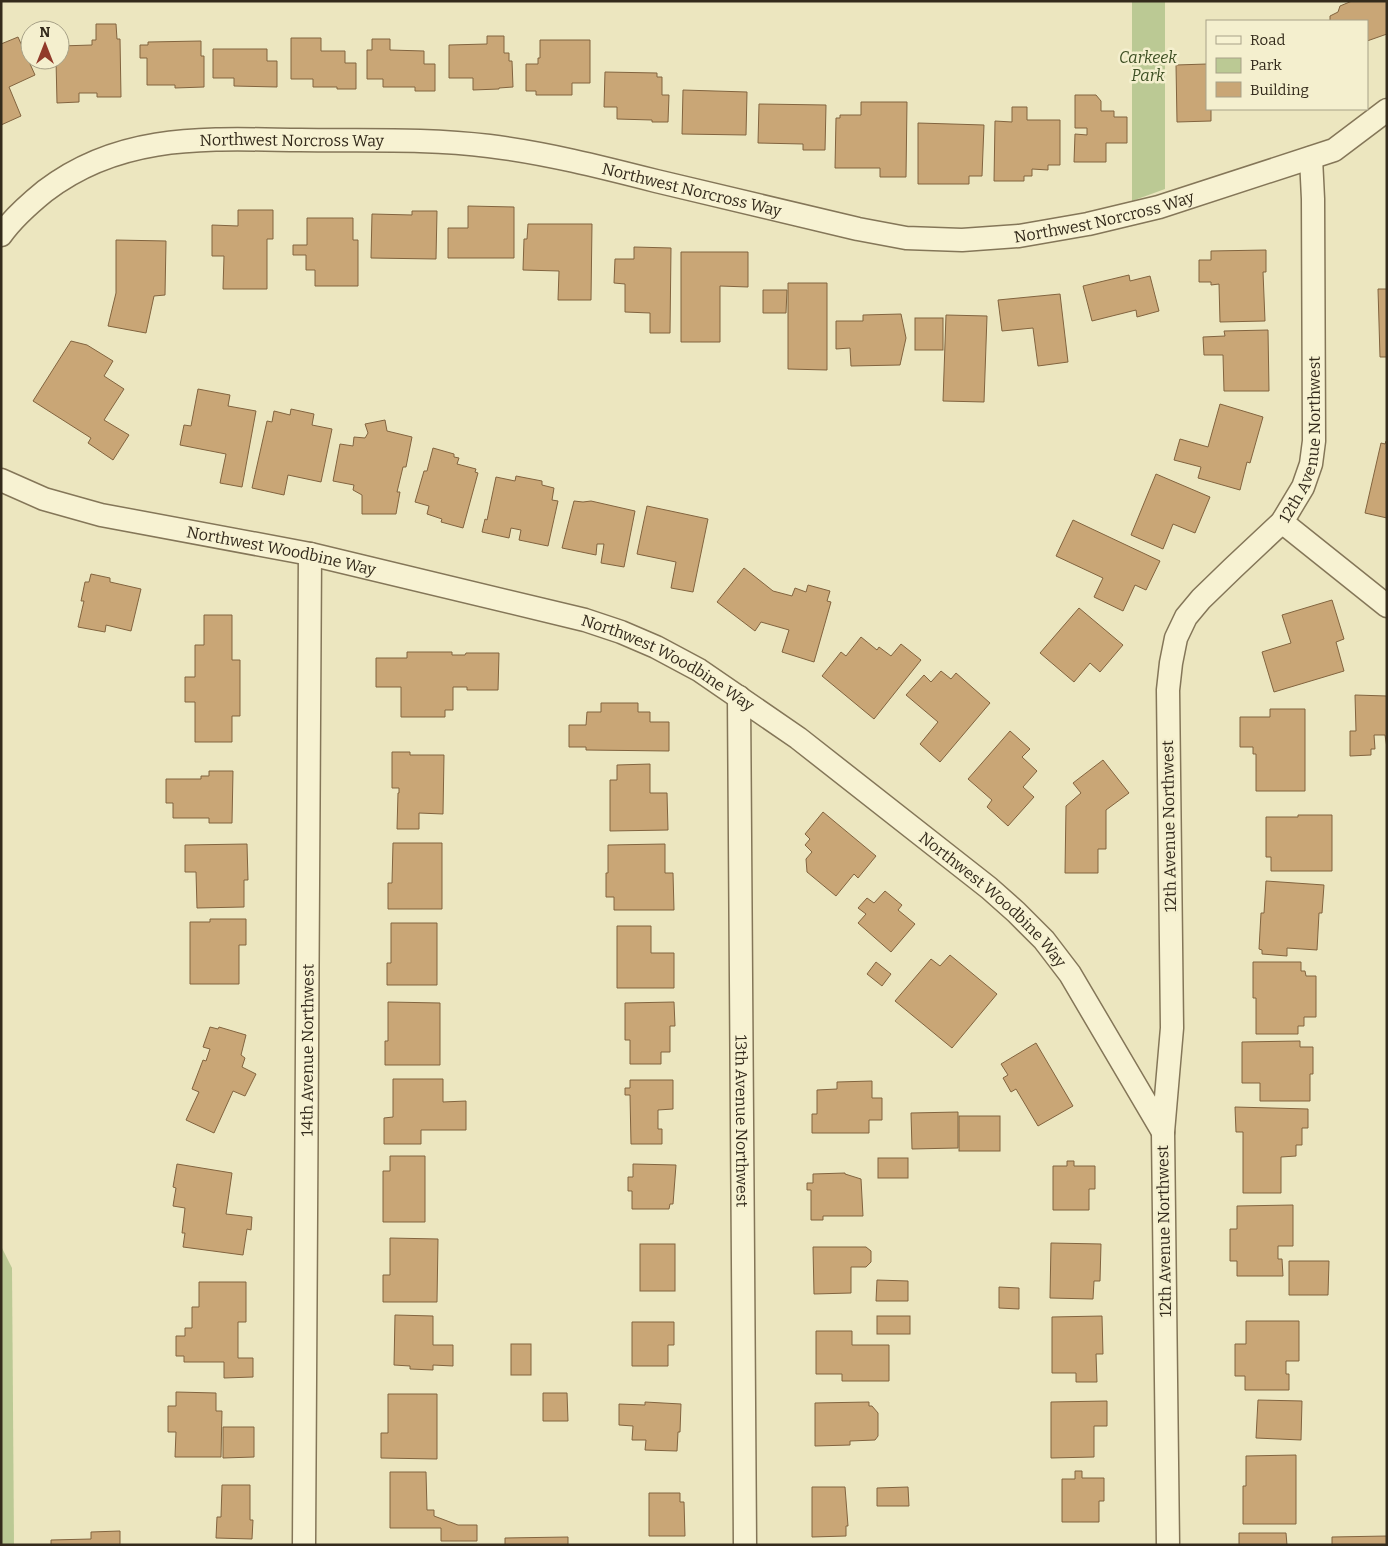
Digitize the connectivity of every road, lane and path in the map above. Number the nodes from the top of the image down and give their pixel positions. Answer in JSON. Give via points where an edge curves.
{"nodes":[{"id":1,"x":1387,"y":110,"type":"edge"},
{"id":2,"x":1311,"y":158,"type":"junction"},
{"id":3,"x":1,"y":235,"type":"edge"},
{"id":4,"x":1,"y":480,"type":"edge"},
{"id":5,"x":1282,"y":522,"type":"junction"},
{"id":6,"x":310,"y":554,"type":"junction"},
{"id":7,"x":1387,"y":606,"type":"edge"},
{"id":8,"x":739,"y":697,"type":"junction"},
{"id":9,"x":1163,"y":1132,"type":"junction"},
{"id":10,"x":304,"y":1545,"type":"edge"},
{"id":11,"x":745,"y":1545,"type":"edge"},
{"id":12,"x":1168,"y":1545,"type":"edge"}],
"edges":[{"from":1,"to":2,"type":"street","name":"Northwest Norcross Way","via":[[1334,150]]},
{"from":2,"to":3,"type":"street","name":"Northwest Norcross Way","via":[[1159,207],[1106,220],[1019,236],[962,240],[906,238],[858,229],[560,158],[488,146],[426,142],[174,142],[108,156],[80,168],[31,202]]},
{"from":2,"to":5,"type":"street","name":"12th Avenue Northwest","via":[[1314,442],[1303,487]]},
{"from":4,"to":6,"type":"street","name":"Northwest Woodbine Way","via":[[44,499],[101,515]]},
{"from":5,"to":7,"type":"street"},
{"from":5,"to":9,"type":"street","name":"12th Avenue Northwest","via":[[1186,617],[1176,638],[1171,663],[1168,690],[1172,1028]]},
{"from":6,"to":8,"type":"street","name":"Northwest Woodbine Way","via":[[585,620],[621,632],[699,670]]},
{"from":6,"to":10,"type":"street","name":"14th Avenue Northwest"},
{"from":8,"to":9,"type":"street","name":"Northwest Woodbine Way","via":[[798,738],[989,888],[1044,940],[1070,974]]},
{"from":8,"to":11,"type":"street","name":"13th Avenue Northwest"},
{"from":9,"to":12,"type":"street","name":"12th Avenue Northwest"}]}
